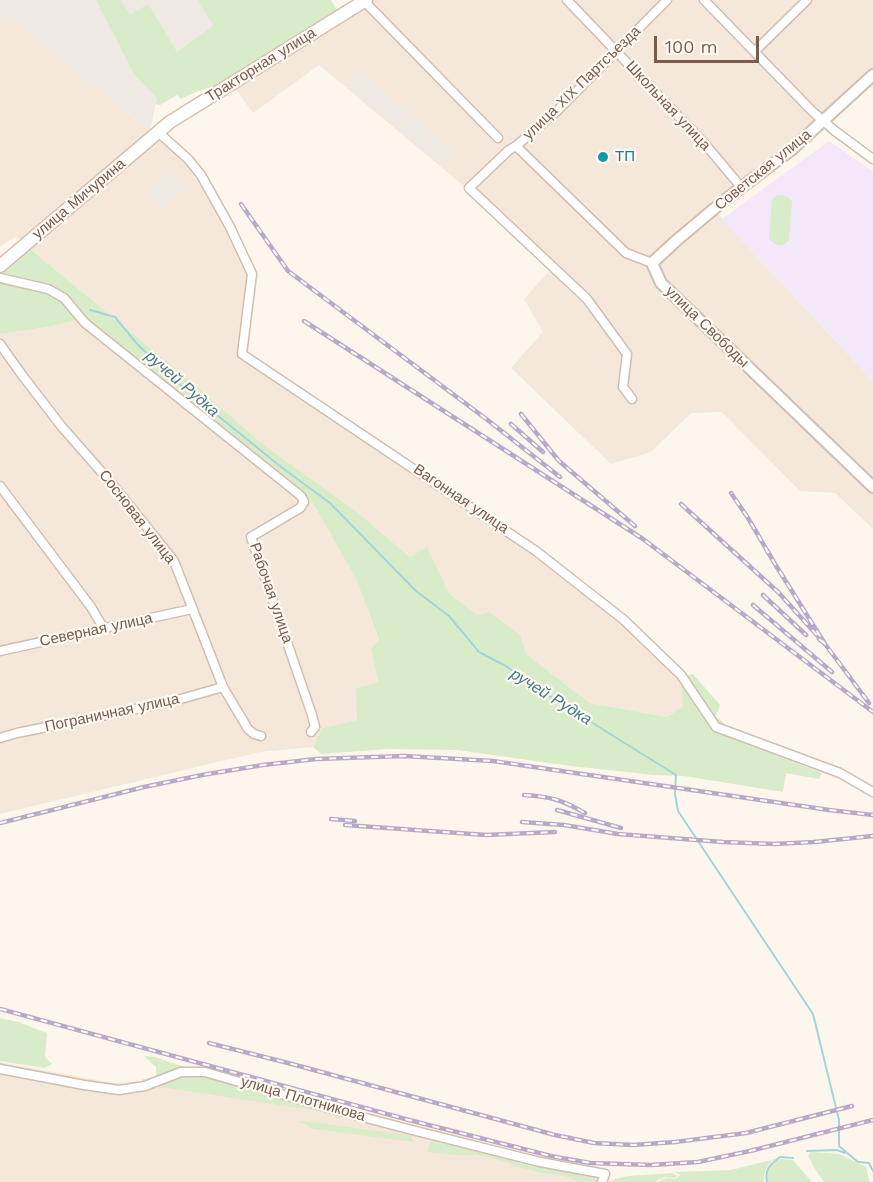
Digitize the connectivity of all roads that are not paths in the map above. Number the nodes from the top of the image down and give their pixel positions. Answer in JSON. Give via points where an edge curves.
{"nodes":[{"id":1,"x":365,"y":0,"type":"edge"},
{"id":2,"x":567,"y":0,"type":"edge"},
{"id":3,"x":667,"y":0,"type":"edge"},
{"id":4,"x":704,"y":0,"type":"edge"},
{"id":5,"x":807,"y":0,"type":"edge"},
{"id":6,"x":616,"y":51,"type":"junction"},
{"id":7,"x":755,"y":51,"type":"junction"},
{"id":8,"x":873,"y":75,"type":"edge"},
{"id":9,"x":823,"y":121,"type":"junction"},
{"id":10,"x":158,"y":132,"type":"junction"},
{"id":11,"x":498,"y":138,"type":"dead end"},
{"id":12,"x":516,"y":146,"type":"junction"},
{"id":13,"x":873,"y":159,"type":"edge"},
{"id":14,"x":741,"y":187,"type":"junction"},
{"id":15,"x":652,"y":263,"type":"junction"},
{"id":16,"x":0,"y":266,"type":"edge"},
{"id":17,"x":0,"y":278,"type":"edge"},
{"id":18,"x":0,"y":344,"type":"edge"},
{"id":19,"x":632,"y":399,"type":"dead end"},
{"id":20,"x":0,"y":486,"type":"edge"},
{"id":21,"x":873,"y":486,"type":"edge"},
{"id":22,"x":192,"y":609,"type":"junction"},
{"id":23,"x":104,"y":629,"type":"junction"},
{"id":24,"x":0,"y":651,"type":"edge"},
{"id":25,"x":223,"y":687,"type":"junction"},
{"id":26,"x":311,"y":732,"type":"dead end"},
{"id":27,"x":261,"y":736,"type":"dead end"},
{"id":28,"x":0,"y":738,"type":"edge"},
{"id":29,"x":873,"y":792,"type":"edge"},
{"id":30,"x":0,"y":1069,"type":"edge"},
{"id":31,"x":604,"y":1178,"type":"edge"}],
"edges":[{"from":1,"to":10,"type":"main road","name":"Тракторная улица"},
{"from":1,"to":11,"type":"street"},
{"from":2,"to":6,"type":"street","name":"Школьная улица"},
{"from":3,"to":6,"type":"street","name":"улица XIX Партсъезда"},
{"from":4,"to":7,"type":"street"},
{"from":5,"to":7,"type":"street"},
{"from":6,"to":12,"type":"street","name":"улица XIX Партсъезда"},
{"from":6,"to":14,"type":"street","name":"Школьная улица"},
{"from":7,"to":9,"type":"street"},
{"from":8,"to":9,"type":"street","name":"Советская улица"},
{"from":9,"to":13,"type":"street"},
{"from":9,"to":14,"type":"street","name":"Советская улица"},
{"from":10,"to":16,"type":"main road","name":"улица Мичурина"},
{"from":10,"to":29,"type":"street","name":"Вагонная улица","via":[[201,175],[252,274],[242,354],[569,576],[624,620],[681,675],[716,727],[840,772]]},
{"from":12,"to":15,"type":"street","via":[[626,253]]},
{"from":12,"to":19,"type":"street","name":"улица XIX Партсъезда","via":[[469,188],[587,298],[627,354],[623,387]]},
{"from":14,"to":15,"type":"street","name":"Советская улица"},
{"from":15,"to":21,"type":"street","name":"улица Свободы","via":[[661,283]]},
{"from":17,"to":26,"type":"street","name":"Рабочая улица","via":[[48,289],[64,298],[85,323],[301,496],[304,502],[300,508],[251,537],[312,715],[315,727]]},
{"from":18,"to":22,"type":"street","name":"Сосновая улица","via":[[174,561]]},
{"from":20,"to":23,"type":"street"},
{"from":22,"to":23,"type":"street","name":"Северная улица"},
{"from":22,"to":25,"type":"street","name":"Сосновая улица"},
{"from":23,"to":24,"type":"street","name":"Северная улица"},
{"from":25,"to":27,"type":"street","name":"Сосновая улица","via":[[248,729]]},
{"from":25,"to":28,"type":"street","name":"Пограничная улица"},
{"from":30,"to":31,"type":"street","name":"улица Плотникова","via":[[119,1090],[145,1086],[181,1072],[205,1072],[336,1110]]}]}
